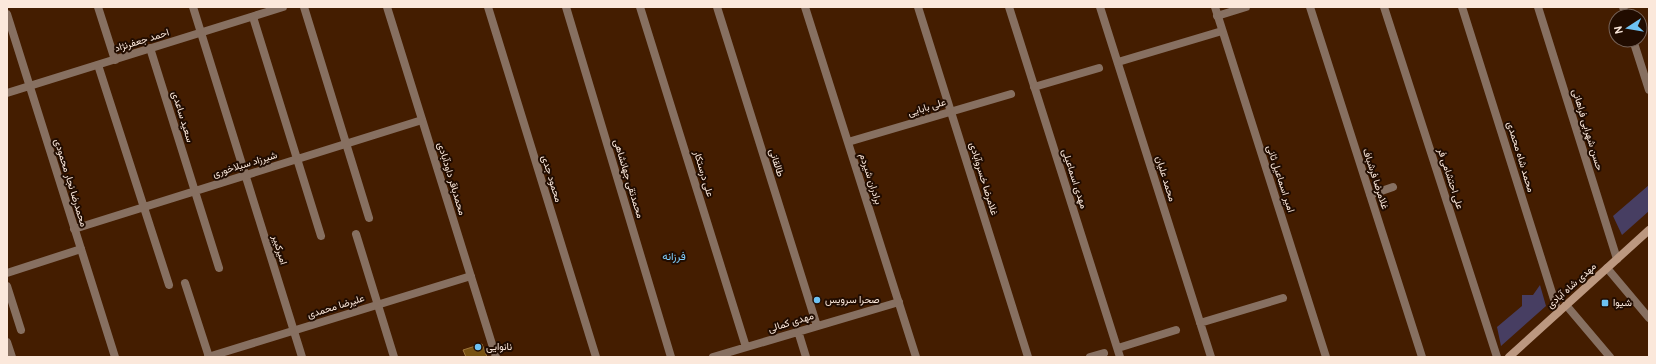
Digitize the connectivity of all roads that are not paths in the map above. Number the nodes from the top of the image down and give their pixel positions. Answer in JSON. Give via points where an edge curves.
{"nodes":[{"id":1,"x":98,"y":7,"type":"edge"},
{"id":2,"x":193,"y":7,"type":"edge"},
{"id":3,"x":280,"y":7,"type":"edge"},
{"id":4,"x":304,"y":7,"type":"edge"},
{"id":5,"x":387,"y":7,"type":"edge"},
{"id":6,"x":488,"y":7,"type":"edge"},
{"id":7,"x":566,"y":7,"type":"edge"},
{"id":8,"x":640,"y":7,"type":"edge"},
{"id":9,"x":716,"y":7,"type":"edge"},
{"id":10,"x":805,"y":7,"type":"edge"},
{"id":11,"x":918,"y":7,"type":"edge"},
{"id":12,"x":1009,"y":7,"type":"edge"},
{"id":13,"x":1100,"y":7,"type":"edge"},
{"id":14,"x":1214,"y":7,"type":"edge"},
{"id":15,"x":1246,"y":7,"type":"edge"},
{"id":16,"x":1310,"y":7,"type":"edge"},
{"id":17,"x":1384,"y":7,"type":"edge"},
{"id":18,"x":1462,"y":7,"type":"edge"},
{"id":19,"x":1538,"y":7,"type":"edge"},
{"id":20,"x":7,"y":14,"type":"edge"},
{"id":21,"x":252,"y":16,"type":"junction"},
{"id":22,"x":1217,"y":16,"type":"junction"},
{"id":23,"x":1222,"y":31,"type":"junction"},
{"id":24,"x":201,"y":33,"type":"junction"},
{"id":25,"x":150,"y":48,"type":"junction"},
{"id":26,"x":1636,"y":48,"type":"edge"},
{"id":27,"x":114,"y":60,"type":"junction"},
{"id":28,"x":1118,"y":62,"type":"junction"},
{"id":29,"x":98,"y":65,"type":"junction"},
{"id":30,"x":1099,"y":68,"type":"dead end"},
{"id":31,"x":30,"y":86,"type":"junction"},
{"id":32,"x":1034,"y":87,"type":"junction"},
{"id":33,"x":1649,"y":90,"type":"edge"},
{"id":34,"x":7,"y":93,"type":"edge"},
{"id":35,"x":1011,"y":94,"type":"dead end"},
{"id":36,"x":951,"y":112,"type":"junction"},
{"id":37,"x":422,"y":120,"type":"junction"},
{"id":38,"x":848,"y":142,"type":"junction"},
{"id":39,"x":346,"y":144,"type":"junction"},
{"id":40,"x":297,"y":159,"type":"junction"},
{"id":41,"x":246,"y":175,"type":"junction"},
{"id":42,"x":1393,"y":187,"type":"dead end"},
{"id":43,"x":195,"y":191,"type":"junction"},
{"id":44,"x":1370,"y":195,"type":"junction"},
{"id":45,"x":144,"y":207,"type":"junction"},
{"id":46,"x":369,"y":218,"type":"dead end"},
{"id":47,"x":74,"y":229,"type":"junction"},
{"id":48,"x":1648,"y":233,"type":"edge"},
{"id":49,"x":356,"y":234,"type":"dead end"},
{"id":50,"x":321,"y":236,"type":"dead end"},
{"id":51,"x":81,"y":249,"type":"junction"},
{"id":52,"x":1617,"y":259,"type":"junction"},
{"id":53,"x":219,"y":268,"type":"dead end"},
{"id":54,"x":1607,"y":268,"type":"junction"},
{"id":55,"x":7,"y":272,"type":"edge"},
{"id":56,"x":471,"y":276,"type":"junction"},
{"id":57,"x":185,"y":283,"type":"dead end"},
{"id":58,"x":169,"y":285,"type":"dead end"},
{"id":59,"x":7,"y":286,"type":"edge"},
{"id":60,"x":1283,"y":298,"type":"dead end"},
{"id":61,"x":899,"y":302,"type":"junction"},
{"id":62,"x":378,"y":304,"type":"junction"},
{"id":63,"x":1566,"y":305,"type":"junction"},
{"id":64,"x":1558,"y":312,"type":"junction"},
{"id":65,"x":1649,"y":318,"type":"edge"},
{"id":66,"x":1200,"y":323,"type":"junction"},
{"id":67,"x":817,"y":326,"type":"junction"},
{"id":68,"x":21,"y":330,"type":"dead end"},
{"id":69,"x":294,"y":330,"type":"junction"},
{"id":70,"x":1176,"y":330,"type":"dead end"},
{"id":71,"x":798,"y":331,"type":"junction"},
{"id":72,"x":7,"y":342,"type":"edge"},
{"id":73,"x":746,"y":347,"type":"junction"},
{"id":74,"x":1118,"y":348,"type":"junction"},
{"id":75,"x":1104,"y":353,"type":"dead end"},
{"id":76,"x":1514,"y":355,"type":"edge"},
{"id":77,"x":12,"y":357,"type":"edge"},
{"id":78,"x":115,"y":357,"type":"edge"},
{"id":79,"x":208,"y":357,"type":"edge"},
{"id":80,"x":302,"y":357,"type":"edge"},
{"id":81,"x":394,"y":357,"type":"edge"},
{"id":82,"x":496,"y":357,"type":"edge"},
{"id":83,"x":596,"y":357,"type":"edge"},
{"id":84,"x":672,"y":357,"type":"edge"},
{"id":85,"x":713,"y":357,"type":"edge"},
{"id":86,"x":806,"y":357,"type":"edge"},
{"id":87,"x":916,"y":357,"type":"edge"},
{"id":88,"x":1028,"y":357,"type":"edge"},
{"id":89,"x":1090,"y":357,"type":"edge"},
{"id":90,"x":1120,"y":357,"type":"edge"},
{"id":91,"x":1210,"y":357,"type":"edge"},
{"id":92,"x":1326,"y":357,"type":"edge"},
{"id":93,"x":1422,"y":357,"type":"edge"},
{"id":94,"x":1497,"y":357,"type":"edge"},
{"id":95,"x":1610,"y":357,"type":"edge"}],
"edges":[{"from":1,"to":27,"type":"street"},
{"from":2,"to":24,"type":"street","name":"امیرکبیر"},
{"from":3,"to":21,"type":"street","name":"احمد جعفرنژاد"},
{"from":4,"to":39,"type":"street"},
{"from":5,"to":37,"type":"street","name":"محمدباقر داودآبادی"},
{"from":6,"to":83,"type":"street","name":"محمود جدی"},
{"from":7,"to":84,"type":"street","name":"محمدتقی جهانشاهی"},
{"from":8,"to":73,"type":"street","name":"علی درستکار"},
{"from":9,"to":67,"type":"street","name":"طالقانی"},
{"from":10,"to":38,"type":"street","name":"برادران شیردم"},
{"from":11,"to":36,"type":"street","name":"غلامرضا خسروآبادی"},
{"from":12,"to":32,"type":"street","name":"مهدی اسماعیلی"},
{"from":13,"to":28,"type":"street","name":"محمد علیان"},
{"from":14,"to":22,"type":"street","name":"امیر اسماعیل ثانی"},
{"from":15,"to":22,"type":"street"},
{"from":16,"to":44,"type":"street","name":"غلامرضا فرشباف"},
{"from":17,"to":94,"type":"street","name":"علی احتشامی فر"},
{"from":18,"to":64,"type":"street","name":"محمد شاه محمدی"},
{"from":19,"to":52,"type":"street","name":"حسن شهرابی فراهانی"},
{"from":20,"to":31,"type":"street","name":"محمدرضا نجار محمودی"},
{"from":21,"to":24,"type":"street","name":"احمد جعفرنژاد"},
{"from":21,"to":40,"type":"street"},
{"from":22,"to":23,"type":"street","name":"امیر اسماعیل ثانی"},
{"from":23,"to":28,"type":"street"},
{"from":23,"to":92,"type":"street","name":"امیر اسماعیل ثانی"},
{"from":24,"to":25,"type":"street","name":"احمد جعفرنژاد"},
{"from":24,"to":41,"type":"street","name":"امیرکبیر"},
{"from":25,"to":27,"type":"street","name":"احمد جعفرنژاد"},
{"from":25,"to":43,"type":"street","name":"سعید ساعدی"},
{"from":26,"to":33,"type":"street"},
{"from":27,"to":29,"type":"street","name":"احمد جعفرنژاد"},
{"from":28,"to":66,"type":"street","name":"محمد علیان"},
{"from":29,"to":31,"type":"street","name":"احمد جعفرنژاد"},
{"from":29,"to":45,"type":"street"},
{"from":30,"to":32,"type":"street"},
{"from":31,"to":34,"type":"street","name":"احمد جعفرنژاد"},
{"from":31,"to":47,"type":"street","name":"محمدرضا نجار محمودی"},
{"from":32,"to":74,"type":"street","name":"مهدی اسماعیلی"},
{"from":35,"to":36,"type":"street","name":"علی بابایی"},
{"from":36,"to":38,"type":"street","name":"علی بابایی"},
{"from":36,"to":88,"type":"street","name":"غلامرضا خسروآبادی"},
{"from":37,"to":39,"type":"street","name":"شیرزاد سیلاخوری"},
{"from":37,"to":56,"type":"street","name":"محمدباقر داودآبادی"},
{"from":38,"to":61,"type":"street","name":"برادران شیردم"},
{"from":39,"to":40,"type":"street","name":"شیرزاد سیلاخوری"},
{"from":39,"to":46,"type":"street"},
{"from":40,"to":41,"type":"street","name":"شیرزاد سیلاخوری"},
{"from":40,"to":50,"type":"street"},
{"from":41,"to":43,"type":"street","name":"شیرزاد سیلاخوری"},
{"from":41,"to":69,"type":"street","name":"امیرکبیر"},
{"from":42,"to":44,"type":"street"},
{"from":43,"to":45,"type":"street","name":"شیرزاد سیلاخوری"},
{"from":43,"to":53,"type":"street","name":"سعید ساعدی"},
{"from":44,"to":93,"type":"street","name":"غلامرضا فرشباف"},
{"from":45,"to":47,"type":"street","name":"شیرزاد سیلاخوری"},
{"from":45,"to":58,"type":"street"},
{"from":47,"to":51,"type":"street","name":"محمدرضا نجار محمودی"},
{"from":48,"to":52,"type":"main road","name":"مهدی شاه آبادی"},
{"from":49,"to":62,"type":"street"},
{"from":51,"to":55,"type":"street"},
{"from":51,"to":78,"type":"street","name":"محمدرضا نجار محمودی"},
{"from":52,"to":54,"type":"main road","name":"مهدی شاه آبادی"},
{"from":54,"to":63,"type":"main road","name":"مهدی شاه آبادی"},
{"from":54,"to":65,"type":"street"},
{"from":56,"to":62,"type":"street","name":"علیرضا محمدی"},
{"from":56,"to":82,"type":"street","name":"محمدباقر داودآبادی"},
{"from":57,"to":79,"type":"street"},
{"from":59,"to":68,"type":"street"},
{"from":60,"to":66,"type":"street"},
{"from":61,"to":67,"type":"street","name":"مهدی کمالی"},
{"from":61,"to":87,"type":"street","name":"برادران شیردم"},
{"from":62,"to":69,"type":"street","name":"علیرضا محمدی"},
{"from":62,"to":81,"type":"street"},
{"from":63,"to":64,"type":"main road","name":"مهدی شاه آبادی"},
{"from":63,"to":95,"type":"street"},
{"from":64,"to":76,"type":"main road","name":"مهدی شاه آبادی"},
{"from":66,"to":91,"type":"street","name":"محمد علیان"},
{"from":67,"to":71,"type":"street","name":"مهدی کمالی"},
{"from":69,"to":79,"type":"street","name":"علیرضا محمدی"},
{"from":69,"to":80,"type":"street","name":"امیرکبیر"},
{"from":70,"to":74,"type":"street"},
{"from":71,"to":73,"type":"street","name":"مهدی کمالی"},
{"from":71,"to":86,"type":"street"},
{"from":72,"to":77,"type":"street"},
{"from":73,"to":85,"type":"street","name":"مهدی کمالی"},
{"from":74,"to":90,"type":"street","name":"مهدی اسماعیلی"},
{"from":75,"to":89,"type":"street"}]}
